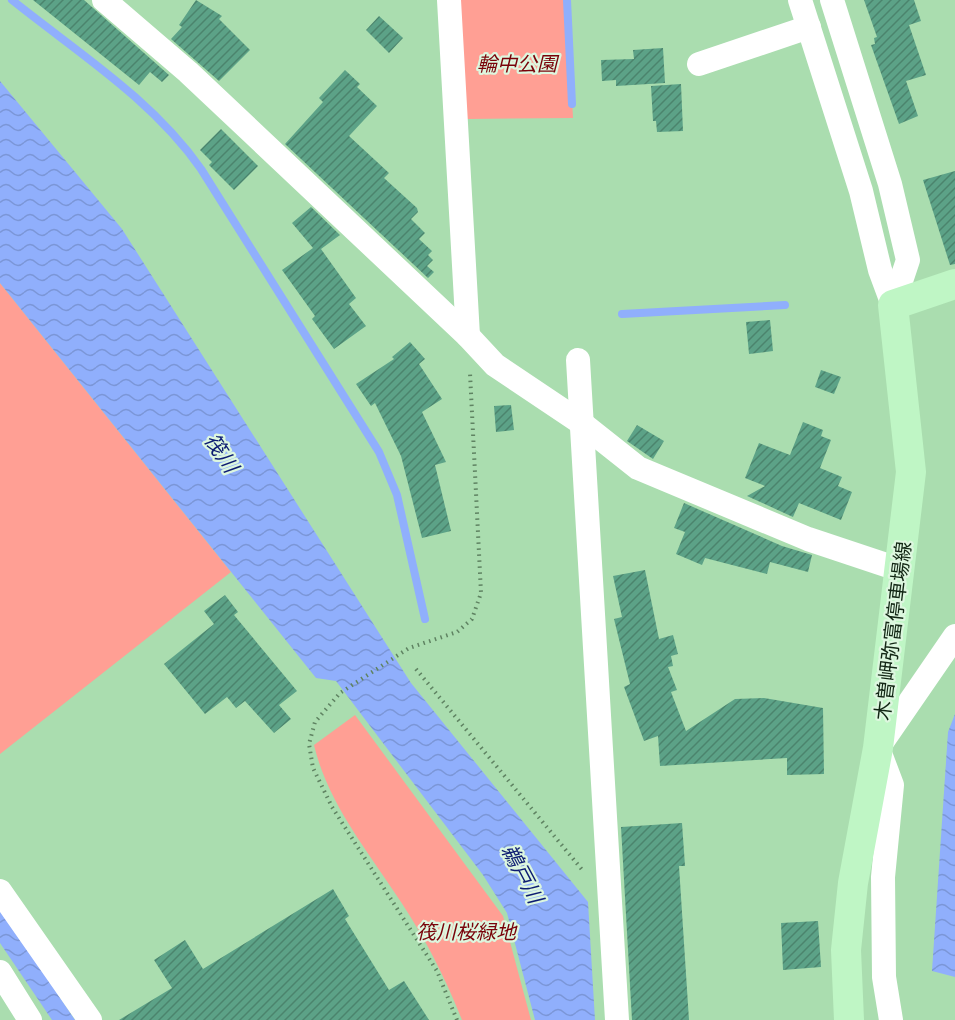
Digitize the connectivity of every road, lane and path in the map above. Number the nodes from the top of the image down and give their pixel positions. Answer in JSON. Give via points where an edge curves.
{"nodes":[{"id":1,"x":104,"y":0,"type":"edge"},
{"id":2,"x":449,"y":0,"type":"edge"},
{"id":3,"x":800,"y":0,"type":"edge"},
{"id":4,"x":832,"y":0,"type":"edge"},
{"id":5,"x":809,"y":27,"type":"junction"},
{"id":6,"x":699,"y":64,"type":"dead end"},
{"id":7,"x":955,"y":284,"type":"edge"},
{"id":8,"x":893,"y":305,"type":"junction"},
{"id":9,"x":468,"y":336,"type":"junction"},
{"id":10,"x":578,"y":360,"type":"dead end"},
{"id":11,"x":580,"y":422,"type":"junction"},
{"id":12,"x":901,"y":570,"type":"junction"},
{"id":13,"x":955,"y":636,"type":"edge"},
{"id":14,"x":416,"y":669,"type":"dead end"},
{"id":15,"x":878,"y":748,"type":"junction"},
{"id":16,"x":0,"y":891,"type":"edge"},
{"id":17,"x":610,"y":903,"type":"junction"},
{"id":18,"x":0,"y":972,"type":"edge"},
{"id":19,"x":30,"y":1020,"type":"edge"},
{"id":20,"x":90,"y":1020,"type":"edge"},
{"id":21,"x":457,"y":1020,"type":"edge"},
{"id":22,"x":617,"y":1020,"type":"edge"},
{"id":23,"x":849,"y":1020,"type":"edge"},
{"id":24,"x":891,"y":1020,"type":"edge"}],
"edges":[{"from":1,"to":9,"type":"street","via":[[188,72]]},
{"from":2,"to":9,"type":"street"},
{"from":3,"to":5,"type":"street"},
{"from":4,"to":8,"type":"street","via":[[890,184],[908,260]]},
{"from":5,"to":6,"type":"street"},
{"from":5,"to":8,"type":"street"},
{"from":7,"to":8,"type":"main road"},
{"from":8,"to":12,"type":"main road","name":"木曽岬弥富停車場線","via":[[911,472]]},
{"from":9,"to":11,"type":"street","via":[[495,365]]},
{"from":9,"to":21,"type":"path","via":[[481,593],[472,619],[457,632],[409,648],[340,693],[315,722],[309,744],[313,768],[332,807],[437,971]]},
{"from":10,"to":11,"type":"street"},
{"from":11,"to":12,"type":"street","via":[[638,468],[808,539]]},
{"from":11,"to":17,"type":"street"},
{"from":12,"to":15,"type":"main road","name":"木曽岬弥富停車場線"},
{"from":13,"to":15,"type":"street"},
{"from":14,"to":17,"type":"path"},
{"from":15,"to":23,"type":"main road","name":"木曽岬弥富停車場線","via":[[853,883],[846,950]]},
{"from":15,"to":24,"type":"street","via":[[892,785],[883,877],[885,977]]},
{"from":16,"to":20,"type":"street"},
{"from":17,"to":22,"type":"street"},
{"from":18,"to":19,"type":"street"}]}
